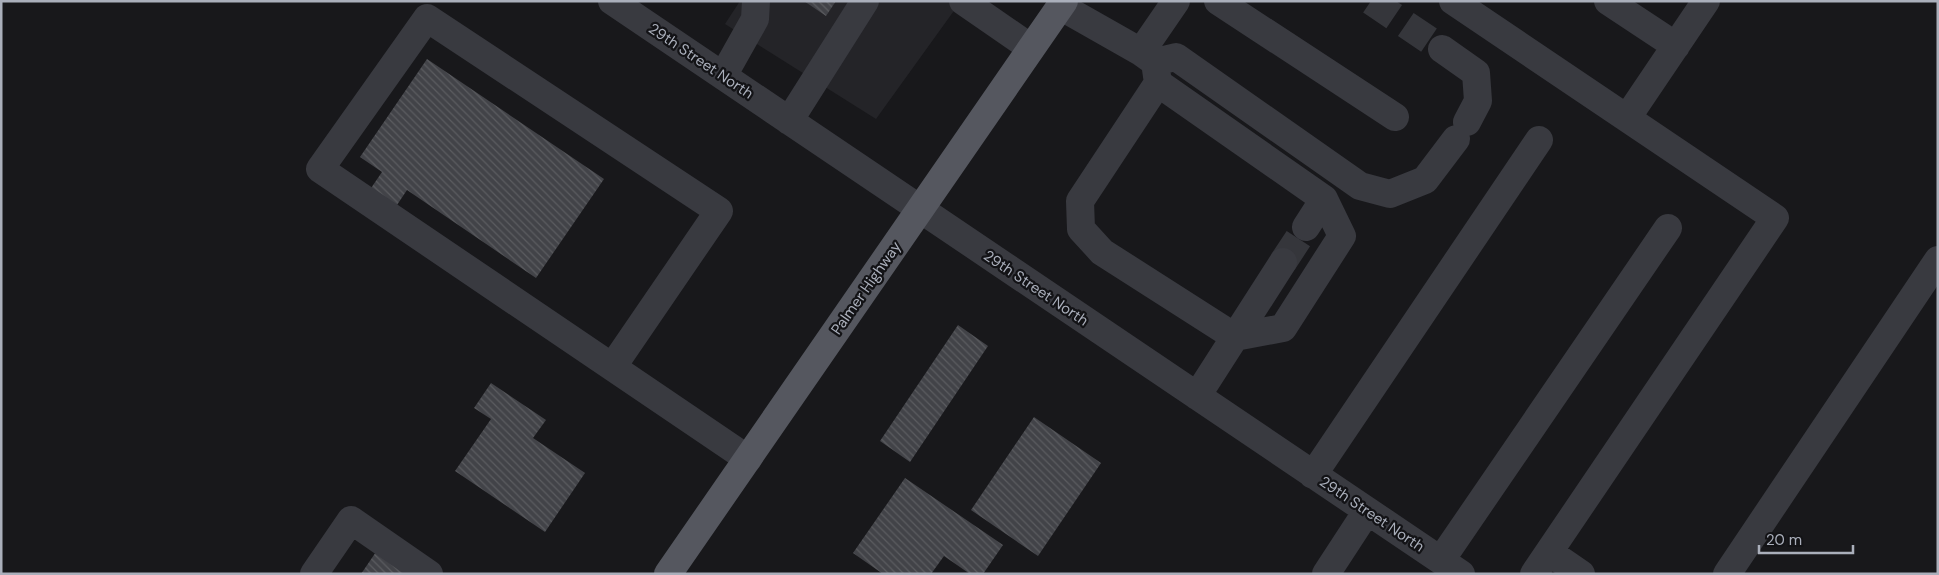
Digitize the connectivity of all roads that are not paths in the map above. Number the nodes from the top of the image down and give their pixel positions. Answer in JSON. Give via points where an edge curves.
{"nodes":[{"id":1,"x":612,"y":1,"type":"edge"},
{"id":2,"x":756,"y":1,"type":"edge"},
{"id":3,"x":866,"y":1,"type":"edge"},
{"id":4,"x":963,"y":1,"type":"edge"},
{"id":5,"x":1176,"y":1,"type":"edge"},
{"id":6,"x":1218,"y":1,"type":"edge"},
{"id":7,"x":1453,"y":1,"type":"edge"},
{"id":8,"x":1608,"y":1,"type":"edge"},
{"id":9,"x":1706,"y":1,"type":"edge"},
{"id":10,"x":1062,"y":4,"type":"edge"},
{"id":11,"x":434,"y":9,"type":"edge"},
{"id":12,"x":1676,"y":46,"type":"junction"},
{"id":13,"x":1031,"y":48,"type":"junction"},
{"id":14,"x":1442,"y":48,"type":"tunnel mouth"},
{"id":15,"x":1151,"y":66,"type":"junction"},
{"id":16,"x":723,"y":76,"type":"junction"},
{"id":17,"x":1395,"y":117,"type":"dead end"},
{"id":18,"x":1627,"y":118,"type":"junction"},
{"id":19,"x":789,"y":121,"type":"junction"},
{"id":20,"x":1539,"y":140,"type":"dead end"},
{"id":21,"x":1324,"y":199,"type":"junction"},
{"id":22,"x":920,"y":209,"type":"junction"},
{"id":23,"x":1306,"y":227,"type":"tunnel mouth"},
{"id":24,"x":1668,"y":228,"type":"dead end"},
{"id":25,"x":1938,"y":260,"type":"edge"},
{"id":26,"x":1283,"y":262,"type":"tunnel mouth"},
{"id":27,"x":1235,"y":337,"type":"junction"},
{"id":28,"x":612,"y":366,"type":"junction"},
{"id":29,"x":1197,"y":396,"type":"junction"},
{"id":30,"x":748,"y":458,"type":"junction"},
{"id":31,"x":1313,"y":475,"type":"junction"},
{"id":32,"x":1368,"y":511,"type":"junction"},
{"id":33,"x":1541,"y":563,"type":"edge"},
{"id":34,"x":1451,"y":567,"type":"edge"},
{"id":35,"x":314,"y":574,"type":"edge"},
{"id":36,"x":429,"y":574,"type":"edge"},
{"id":37,"x":668,"y":574,"type":"edge"},
{"id":38,"x":1326,"y":574,"type":"edge"},
{"id":39,"x":1581,"y":574,"type":"edge"},
{"id":40,"x":1727,"y":574,"type":"edge"}],
"edges":[{"from":1,"to":16,"type":"street","name":"29th Street North"},
{"from":2,"to":16,"type":"street","via":[[755,19]]},
{"from":3,"to":19,"type":"street"},
{"from":4,"to":13,"type":"street"},
{"from":5,"to":15,"type":"street"},
{"from":6,"to":17,"type":"street"},
{"from":7,"to":18,"type":"street"},
{"from":8,"to":12,"type":"street"},
{"from":9,"to":12,"type":"street"},
{"from":10,"to":13,"type":"main road","name":"Palmer Highway"},
{"from":10,"to":15,"type":"street"},
{"from":11,"to":28,"type":"street","via":[[720,211]]},
{"from":11,"to":28,"type":"street","via":[[320,169]]},
{"from":12,"to":18,"type":"street"},
{"from":13,"to":22,"type":"main road","name":"Palmer Highway"},
{"from":14,"to":15,"type":"street","via":[[1476,73],[1478,101],[1425,180],[1390,194],[1360,186],[1176,57]]},
{"from":15,"to":21,"type":"street"},
{"from":15,"to":27,"type":"street","via":[[1080,202],[1081,229],[1102,252]]},
{"from":16,"to":19,"type":"street","name":"29th Street North"},
{"from":18,"to":33,"type":"street","via":[[1775,218]]},
{"from":19,"to":22,"type":"street","name":"29th Street North"},
{"from":20,"to":31,"type":"street"},
{"from":21,"to":23,"type":"street"},
{"from":21,"to":27,"type":"street","via":[[1342,236],[1283,328]]},
{"from":22,"to":29,"type":"street","name":"29th Street North"},
{"from":22,"to":30,"type":"main road","name":"Palmer Highway"},
{"from":24,"to":34,"type":"street"},
{"from":25,"to":40,"type":"street"},
{"from":26,"to":27,"type":"street"},
{"from":27,"to":29,"type":"street"},
{"from":28,"to":30,"type":"street"},
{"from":29,"to":31,"type":"street","name":"29th Street North"},
{"from":30,"to":37,"type":"main road","name":"Palmer Highway"},
{"from":31,"to":32,"type":"street","name":"29th Street North"},
{"from":32,"to":34,"type":"street","name":"29th Street North"},
{"from":32,"to":38,"type":"street"},
{"from":33,"to":39,"type":"street"},
{"from":35,"to":36,"type":"street","via":[[351,520]]}]}
